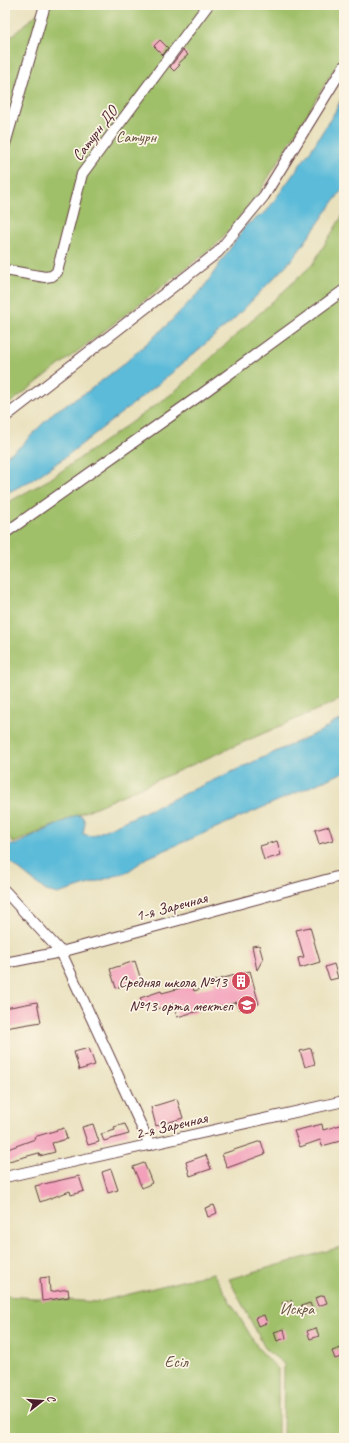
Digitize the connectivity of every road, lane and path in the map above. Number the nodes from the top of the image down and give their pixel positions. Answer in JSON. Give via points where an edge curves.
{"nodes":[{"id":1,"x":45,"y":5,"type":"edge"},
{"id":2,"x":208,"y":5,"type":"edge"},
{"id":3,"x":344,"y":66,"type":"edge"},
{"id":4,"x":5,"y":144,"type":"edge"},
{"id":5,"x":5,"y":270,"type":"edge"},
{"id":6,"x":344,"y":290,"type":"edge"},
{"id":7,"x":5,"y":417,"type":"edge"},
{"id":8,"x":5,"y":533,"type":"edge"},
{"id":9,"x":344,"y":875,"type":"edge"},
{"id":10,"x":5,"y":891,"type":"edge"},
{"id":11,"x":61,"y":952,"type":"junction"},
{"id":12,"x":5,"y":963,"type":"edge"},
{"id":13,"x":344,"y":1101,"type":"edge"},
{"id":14,"x":150,"y":1145,"type":"junction"},
{"id":15,"x":5,"y":1177,"type":"edge"}],
"edges":[{"from":1,"to":4,"type":"street"},
{"from":2,"to":5,"type":"street","name":"Сатурн ДО","via":[[82,174],[57,272],[45,277]]},
{"from":3,"to":7,"type":"street","via":[[264,196],[218,252]]},
{"from":6,"to":8,"type":"street"},
{"from":9,"to":11,"type":"street","name":"1-я Заречная"},
{"from":10,"to":11,"type":"street"},
{"from":11,"to":12,"type":"street","name":"1-я Заречная"},
{"from":11,"to":14,"type":"street"},
{"from":13,"to":14,"type":"street","name":"2-я Заречная"},
{"from":14,"to":15,"type":"street","name":"2-я Заречная"}]}
